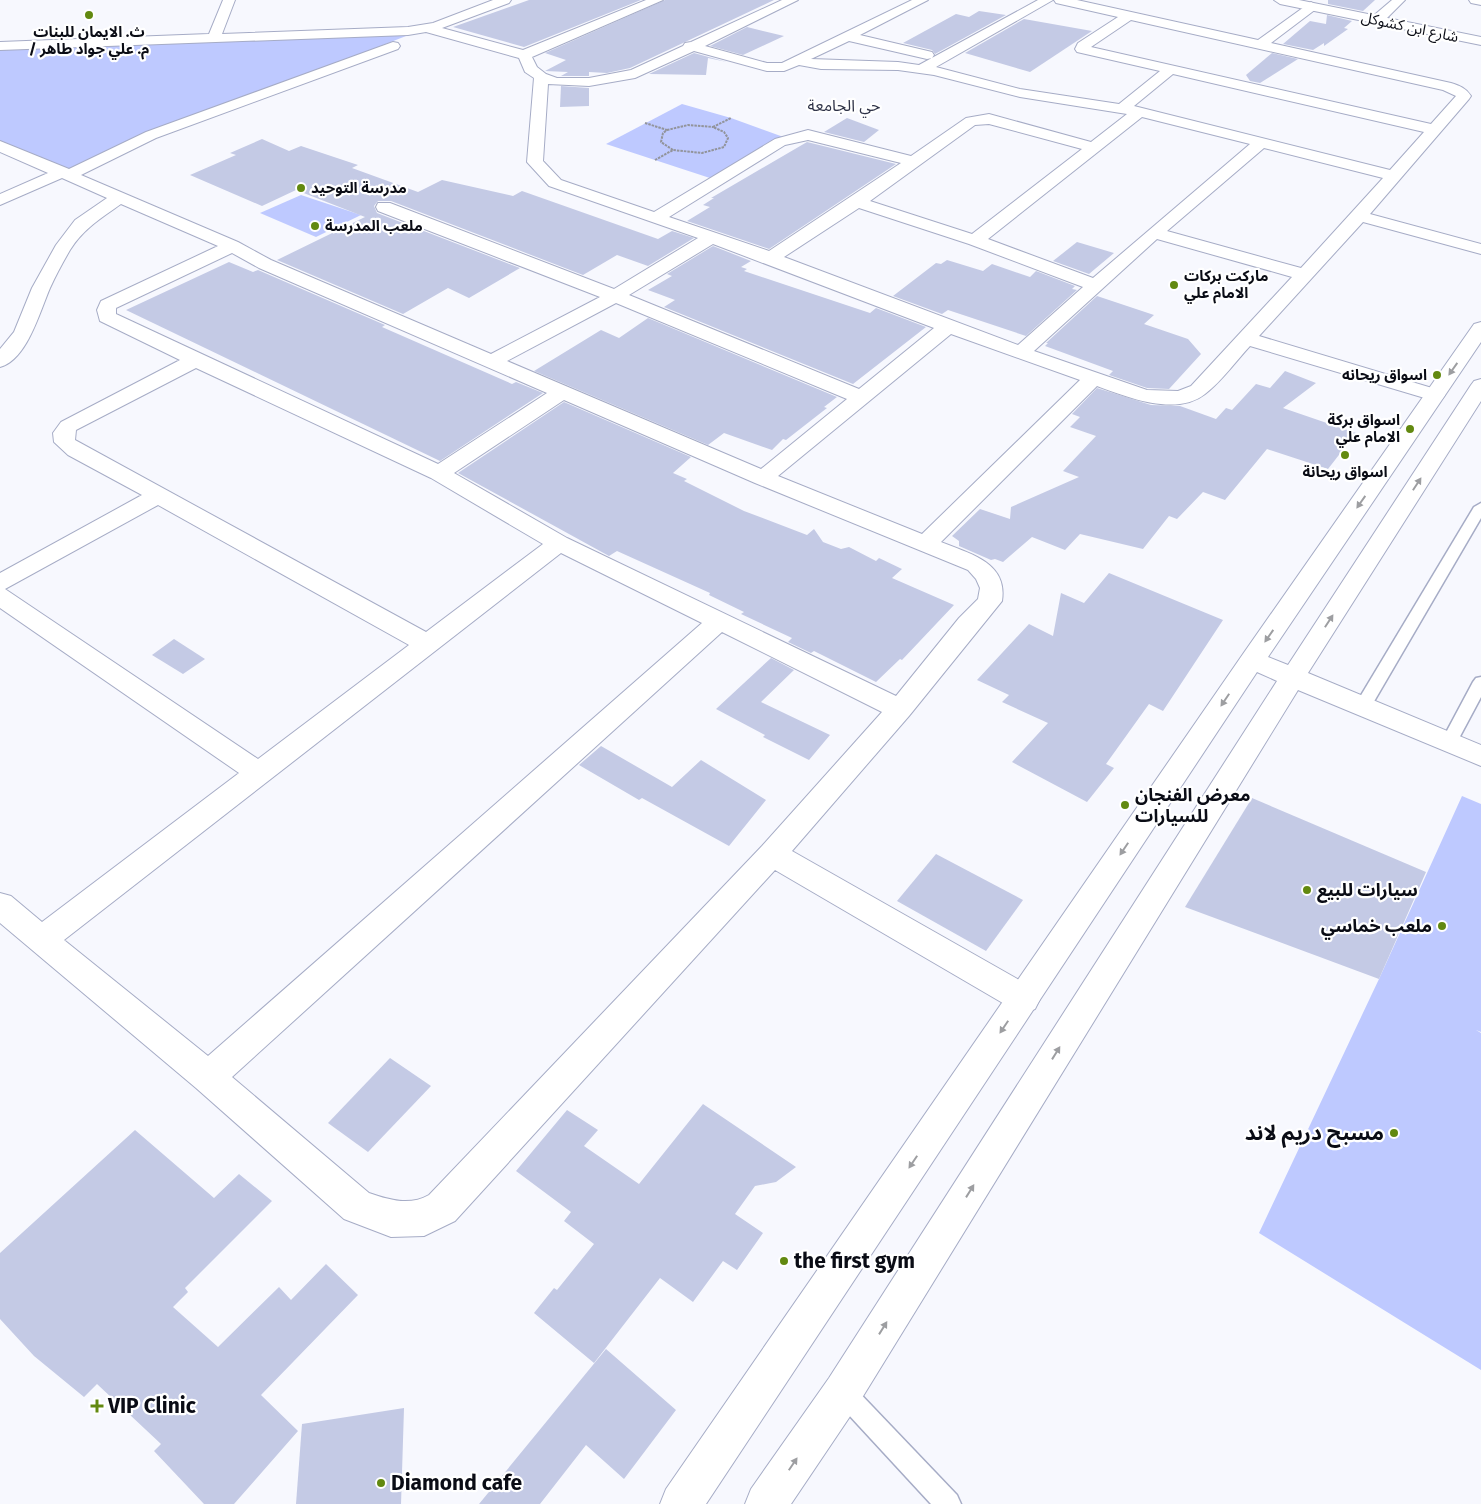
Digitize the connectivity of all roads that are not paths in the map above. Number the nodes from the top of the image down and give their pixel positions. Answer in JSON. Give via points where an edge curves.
{"nodes":[{"id":1,"x":229,"y":0,"type":"edge"},
{"id":2,"x":505,"y":0,"type":"edge"},
{"id":3,"x":657,"y":0,"type":"edge"},
{"id":4,"x":792,"y":0,"type":"edge"},
{"id":5,"x":892,"y":0,"type":"edge"},
{"id":6,"x":1047,"y":0,"type":"edge"},
{"id":7,"x":1060,"y":0,"type":"edge"},
{"id":8,"x":1280,"y":0,"type":"edge"},
{"id":9,"x":1399,"y":0,"type":"edge"},
{"id":10,"x":1475,"y":0,"type":"edge"},
{"id":11,"x":1481,"y":1,"type":"edge"},
{"id":12,"x":918,"y":2,"type":"edge"},
{"id":13,"x":1096,"y":3,"type":"edge"},
{"id":14,"x":1311,"y":6,"type":"junction"},
{"id":15,"x":1130,"y":15,"type":"junction"},
{"id":16,"x":1377,"y":20,"type":"junction"},
{"id":17,"x":427,"y":28,"type":"junction"},
{"id":18,"x":845,"y":36,"type":"junction"},
{"id":19,"x":214,"y":38,"type":"junction"},
{"id":20,"x":1481,"y":41,"type":"edge"},
{"id":21,"x":1261,"y":44,"type":"junction"},
{"id":22,"x":0,"y":46,"type":"edge"},
{"id":23,"x":393,"y":46,"type":"dead end"},
{"id":24,"x":690,"y":46,"type":"junction"},
{"id":25,"x":524,"y":55,"type":"junction"},
{"id":26,"x":942,"y":59,"type":"junction"},
{"id":27,"x":798,"y":61,"type":"junction"},
{"id":28,"x":922,"y":69,"type":"junction"},
{"id":29,"x":1170,"y":70,"type":"junction"},
{"id":30,"x":541,"y":77,"type":"junction"},
{"id":31,"x":1456,"y":106,"type":"junction"},
{"id":32,"x":1131,"y":110,"type":"junction"},
{"id":33,"x":1472,"y":110,"type":"dead end"},
{"id":34,"x":1435,"y":130,"type":"junction"},
{"id":35,"x":1261,"y":143,"type":"junction"},
{"id":36,"x":0,"y":146,"type":"edge"},
{"id":37,"x":1092,"y":147,"type":"junction"},
{"id":38,"x":914,"y":162,"type":"junction"},
{"id":39,"x":66,"y":174,"type":"junction"},
{"id":40,"x":1394,"y":176,"type":"junction"},
{"id":41,"x":119,"y":198,"type":"junction"},
{"id":42,"x":0,"y":200,"type":"edge"},
{"id":43,"x":857,"y":202,"type":"junction"},
{"id":44,"x":384,"y":207,"type":"dead end"},
{"id":45,"x":1358,"y":216,"type":"junction"},
{"id":46,"x":656,"y":217,"type":"junction"},
{"id":47,"x":1154,"y":233,"type":"junction"},
{"id":48,"x":712,"y":237,"type":"junction"},
{"id":49,"x":975,"y":240,"type":"junction"},
{"id":50,"x":232,"y":246,"type":"junction"},
{"id":51,"x":1481,"y":248,"type":"edge"},
{"id":52,"x":772,"y":258,"type":"junction"},
{"id":53,"x":1304,"y":275,"type":"junction"},
{"id":54,"x":1096,"y":285,"type":"junction"},
{"id":55,"x":615,"y":296,"type":"junction"},
{"id":56,"x":948,"y":327,"type":"junction"},
{"id":57,"x":1481,"y":328,"type":"edge"},
{"id":58,"x":1246,"y":338,"type":"junction"},
{"id":59,"x":1020,"y":353,"type":"junction"},
{"id":60,"x":0,"y":360,"type":"edge"},
{"id":61,"x":194,"y":361,"type":"junction"},
{"id":62,"x":492,"y":361,"type":"junction"},
{"id":63,"x":1094,"y":378,"type":"junction"},
{"id":64,"x":1481,"y":385,"type":"edge"},
{"id":65,"x":563,"y":392,"type":"junction"},
{"id":66,"x":1435,"y":395,"type":"junction"},
{"id":67,"x":861,"y":397,"type":"junction"},
{"id":68,"x":439,"y":473,"type":"junction"},
{"id":69,"x":763,"y":478,"type":"junction"},
{"id":70,"x":159,"y":495,"type":"junction"},
{"id":71,"x":1481,"y":507,"type":"edge"},
{"id":72,"x":559,"y":543,"type":"junction"},
{"id":73,"x":925,"y":544,"type":"junction"},
{"id":74,"x":0,"y":583,"type":"edge"},
{"id":75,"x":0,"y":596,"type":"edge"},
{"id":76,"x":719,"y":620,"type":"junction"},
{"id":77,"x":427,"y":644,"type":"junction"},
{"id":78,"x":1252,"y":660,"type":"junction"},
{"id":79,"x":1293,"y":677,"type":"junction"},
{"id":80,"x":1481,"y":682,"type":"edge"},
{"id":81,"x":1363,"y":706,"type":"junction"},
{"id":82,"x":900,"y":709,"type":"junction"},
{"id":83,"x":1449,"y":742,"type":"junction"},
{"id":84,"x":1481,"y":756,"type":"edge"},
{"id":85,"x":259,"y":773,"type":"junction"},
{"id":86,"x":772,"y":854,"type":"junction"},
{"id":87,"x":0,"y":905,"type":"edge"},
{"id":88,"x":41,"y":940,"type":"junction"},
{"id":89,"x":1024,"y":999,"type":"junction"},
{"id":90,"x":208,"y":1077,"type":"junction"},
{"id":91,"x":843,"y":1392,"type":"junction"},
{"id":92,"x":680,"y":1504,"type":"edge"},
{"id":93,"x":766,"y":1504,"type":"edge"},
{"id":94,"x":948,"y":1504,"type":"edge"}],
"edges":[{"from":1,"to":19,"type":"street"},
{"from":2,"to":17,"type":"street"},
{"from":3,"to":25,"type":"street"},
{"from":4,"to":24,"type":"street"},
{"from":5,"to":12,"type":"street"},
{"from":6,"to":26,"type":"street"},
{"from":7,"to":13,"type":"street"},
{"from":8,"to":14,"type":"street","name":"شارع ابن كشوكل"},
{"from":9,"to":16,"type":"street"},
{"from":10,"to":11,"type":"street"},
{"from":12,"to":18,"type":"street"},
{"from":13,"to":15,"type":"street"},
{"from":14,"to":16,"type":"street","name":"شارع ابن كشوكل"},
{"from":14,"to":21,"type":"street"},
{"from":15,"to":21,"type":"street"},
{"from":15,"to":29,"type":"street","via":[[1082,49]]},
{"from":16,"to":20,"type":"street","name":"شارع ابن كشوكل"},
{"from":17,"to":19,"type":"street"},
{"from":17,"to":25,"type":"street"},
{"from":18,"to":26,"type":"street"},
{"from":18,"to":27,"type":"street"},
{"from":19,"to":22,"type":"street"},
{"from":21,"to":31,"type":"street","via":[[1452,87],[1464,96]]},
{"from":23,"to":39,"type":"street","via":[[151,135]]},
{"from":24,"to":27,"type":"street","via":[[771,67]]},
{"from":24,"to":30,"type":"street","via":[[647,69],[621,78],[555,82]]},
{"from":25,"to":30,"type":"street","via":[[530,69]]},
{"from":26,"to":28,"type":"street"},
{"from":27,"to":28,"type":"street","via":[[821,65]]},
{"from":28,"to":32,"type":"street","via":[[1026,94]]},
{"from":29,"to":32,"type":"street"},
{"from":29,"to":34,"type":"street"},
{"from":30,"to":46,"type":"street","via":[[535,162],[555,183]]},
{"from":31,"to":33,"type":"street"},
{"from":31,"to":34,"type":"street"},
{"from":32,"to":35,"type":"street"},
{"from":32,"to":37,"type":"street"},
{"from":34,"to":40,"type":"street"},
{"from":35,"to":40,"type":"street"},
{"from":35,"to":47,"type":"street"},
{"from":36,"to":39,"type":"street"},
{"from":37,"to":38,"type":"street","via":[[994,120],[979,119],[967,122]]},
{"from":37,"to":49,"type":"street"},
{"from":38,"to":43,"type":"street"},
{"from":38,"to":46,"type":"street","via":[[808,135],[780,142]]},
{"from":39,"to":41,"type":"street"},
{"from":39,"to":42,"type":"street"},
{"from":40,"to":45,"type":"street"},
{"from":41,"to":50,"type":"street"},
{"from":41,"to":60,"type":"street","via":[[81,224],[62,249],[41,288],[24,334]]},
{"from":43,"to":49,"type":"street"},
{"from":43,"to":52,"type":"street"},
{"from":44,"to":55,"type":"street"},
{"from":45,"to":51,"type":"street"},
{"from":45,"to":53,"type":"street"},
{"from":46,"to":48,"type":"street"},
{"from":47,"to":53,"type":"street"},
{"from":47,"to":54,"type":"street"},
{"from":48,"to":52,"type":"street"},
{"from":48,"to":55,"type":"street"},
{"from":49,"to":54,"type":"street"},
{"from":50,"to":61,"type":"street","via":[[108,305],[106,310],[107,317],[118,324]]},
{"from":50,"to":62,"type":"street","via":[[265,264]]},
{"from":52,"to":56,"type":"street"},
{"from":53,"to":58,"type":"street"},
{"from":54,"to":59,"type":"street"},
{"from":55,"to":62,"type":"street"},
{"from":55,"to":67,"type":"street"},
{"from":56,"to":59,"type":"street"},
{"from":56,"to":67,"type":"street"},
{"from":57,"to":66,"type":"street","one_way":true},
{"from":58,"to":63,"type":"street","via":[[1198,390],[1184,397],[1153,398]]},
{"from":58,"to":66,"type":"street"},
{"from":59,"to":63,"type":"street"},
{"from":61,"to":68,"type":"street"},
{"from":61,"to":70,"type":"street","via":[[68,426],[64,433],[65,442],[76,450]]},
{"from":62,"to":65,"type":"street"},
{"from":63,"to":73,"type":"street"},
{"from":79,"to":64,"type":"street","one_way":true},
{"from":65,"to":68,"type":"street"},
{"from":65,"to":69,"type":"street"},
{"from":66,"to":78,"type":"street","one_way":true},
{"from":67,"to":69,"type":"street"},
{"from":68,"to":72,"type":"street"},
{"from":69,"to":73,"type":"street"},
{"from":70,"to":74,"type":"street"},
{"from":70,"to":77,"type":"street"},
{"from":71,"to":81,"type":"lane"},
{"from":72,"to":76,"type":"street"},
{"from":72,"to":77,"type":"street"},
{"from":73,"to":82,"type":"street","via":[[976,565],[987,576],[992,588],[990,602],[968,624]]},
{"from":75,"to":85,"type":"street"},
{"from":76,"to":82,"type":"street"},
{"from":76,"to":90,"type":"street"},
{"from":77,"to":85,"type":"street"},
{"from":78,"to":79,"type":"street"},
{"from":78,"to":89,"type":"street","one_way":true},
{"from":79,"to":81,"type":"street"},
{"from":91,"to":79,"type":"street","one_way":true},
{"from":80,"to":83,"type":"lane"},
{"from":81,"to":83,"type":"street"},
{"from":82,"to":86,"type":"street"},
{"from":83,"to":84,"type":"street"},
{"from":85,"to":88,"type":"street"},
{"from":86,"to":89,"type":"street"},
{"from":86,"to":90,"type":"street","via":[[442,1208],[424,1218],[391,1219],[357,1206]]},
{"from":87,"to":88,"type":"street"},
{"from":88,"to":90,"type":"street"},
{"from":89,"to":92,"type":"street","one_way":true},
{"from":93,"to":91,"type":"street","one_way":true},
{"from":91,"to":94,"type":"lane"}]}
